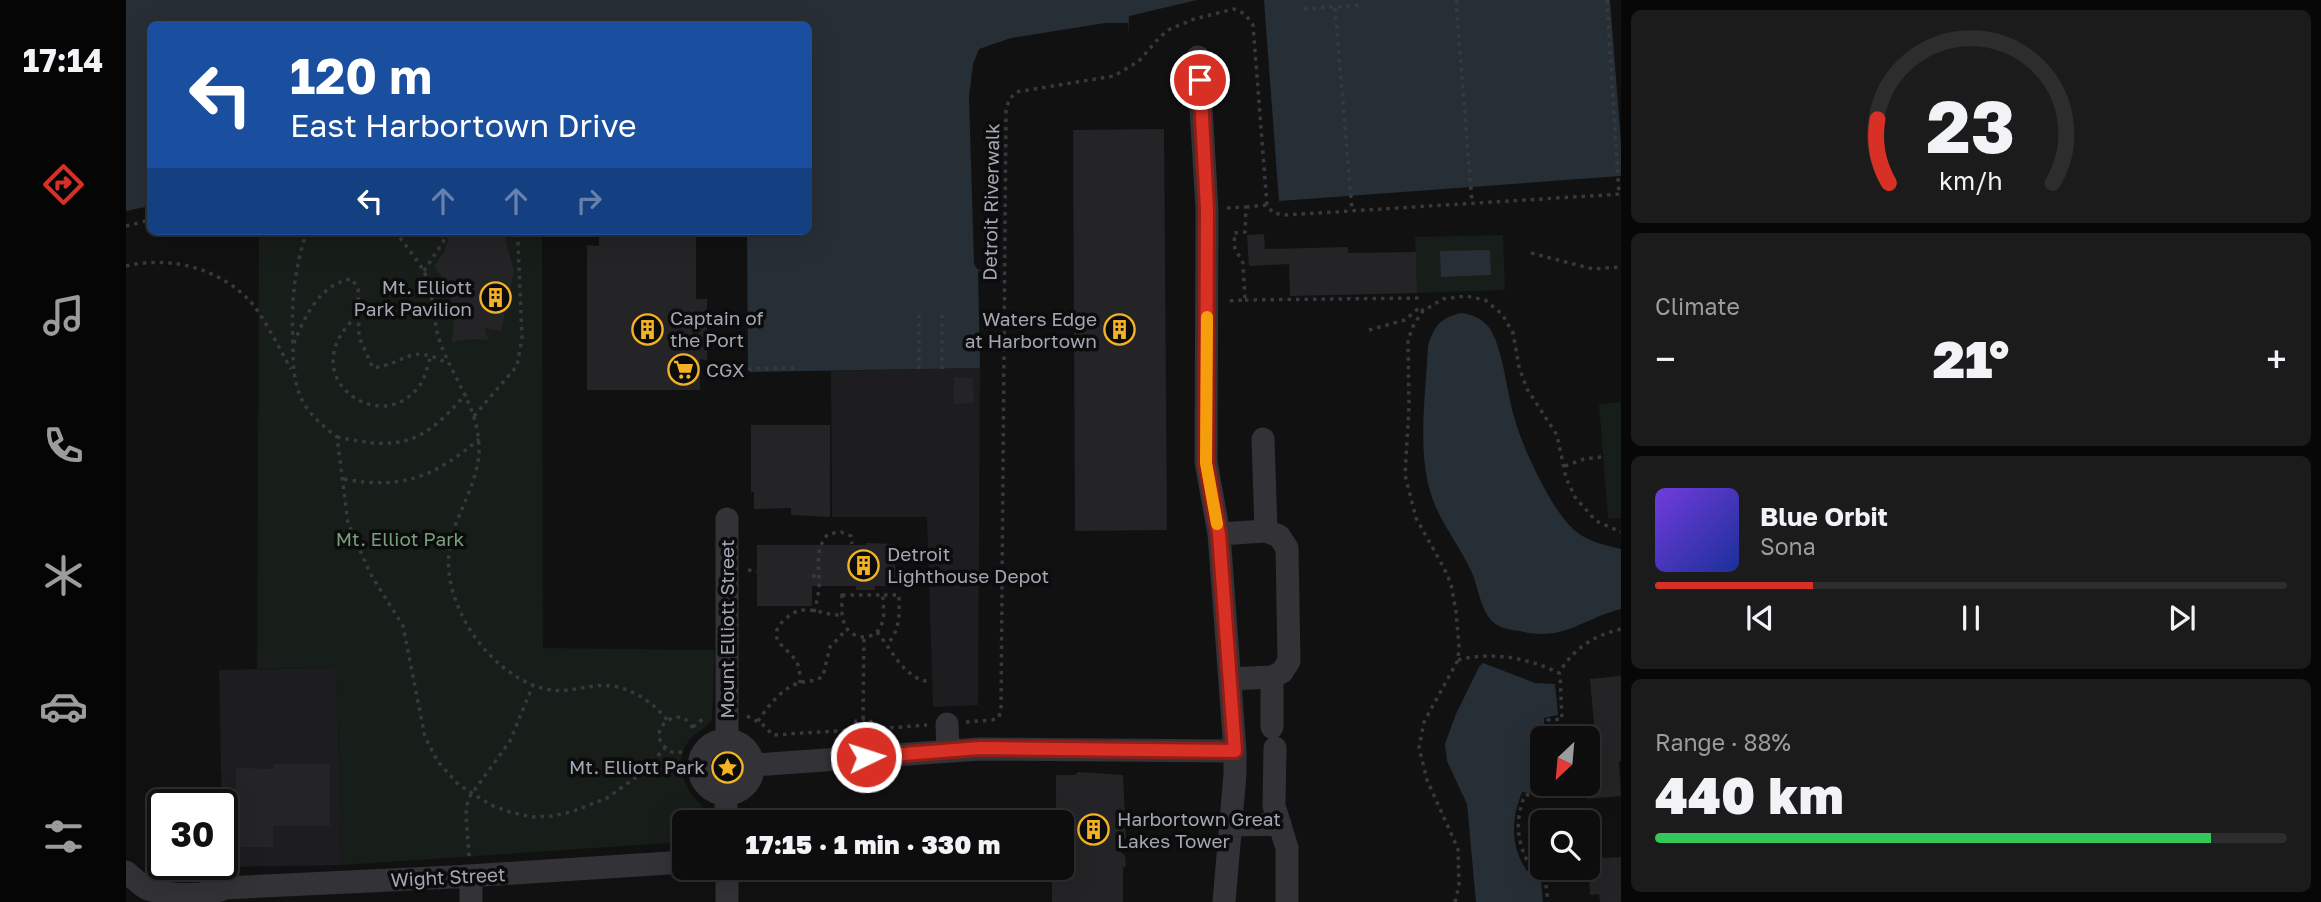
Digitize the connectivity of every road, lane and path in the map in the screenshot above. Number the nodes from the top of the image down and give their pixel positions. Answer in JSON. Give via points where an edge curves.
{"nodes":[{"id":1,"x":1456,"y":0,"type":"edge"},
{"id":2,"x":1606,"y":0,"type":"edge"},
{"id":3,"x":1363,"y":5,"type":"dead end"},
{"id":4,"x":1335,"y":8,"type":"junction"},
{"id":5,"x":1304,"y":9,"type":"dead end"},
{"id":6,"x":1198,"y":57,"type":"dead end"},
{"id":7,"x":1620,"y":195,"type":"edge"},
{"id":8,"x":1472,"y":203,"type":"junction"},
{"id":9,"x":1267,"y":205,"type":"junction"},
{"id":10,"x":1246,"y":207,"type":"junction"},
{"id":11,"x":1207,"y":209,"type":"junction"},
{"id":12,"x":1352,"y":210,"type":"junction"},
{"id":13,"x":147,"y":221,"type":"edge"},
{"id":14,"x":126,"y":226,"type":"edge"},
{"id":15,"x":306,"y":235,"type":"edge"},
{"id":16,"x":398,"y":235,"type":"edge"},
{"id":17,"x":446,"y":235,"type":"edge"},
{"id":18,"x":517,"y":235,"type":"edge"},
{"id":19,"x":1531,"y":253,"type":"dead end"},
{"id":20,"x":126,"y":266,"type":"edge"},
{"id":21,"x":1621,"y":267,"type":"edge"},
{"id":22,"x":424,"y":271,"type":"junction"},
{"id":23,"x":1245,"y":300,"type":"junction"},
{"id":24,"x":1208,"y":302,"type":"junction"},
{"id":25,"x":1422,"y":309,"type":"junction"},
{"id":26,"x":919,"y":315,"type":"dead end"},
{"id":27,"x":942,"y":315,"type":"dead end"},
{"id":28,"x":358,"y":316,"type":"junction"},
{"id":29,"x":1369,"y":330,"type":"dead end"},
{"id":30,"x":293,"y":347,"type":"junction"},
{"id":31,"x":430,"y":355,"type":"junction"},
{"id":32,"x":449,"y":364,"type":"junction"},
{"id":33,"x":796,"y":368,"type":"dead end"},
{"id":34,"x":748,"y":369,"type":"dead end"},
{"id":35,"x":919,"y":369,"type":"dead end"},
{"id":36,"x":942,"y":369,"type":"dead end"},
{"id":37,"x":294,"y":374,"type":"junction"},
{"id":38,"x":466,"y":394,"type":"junction"},
{"id":39,"x":474,"y":416,"type":"junction"},
{"id":40,"x":337,"y":437,"type":"junction"},
{"id":41,"x":479,"y":439,"type":"junction"},
{"id":42,"x":1263,"y":439,"type":"dead end"},
{"id":43,"x":1602,"y":457,"type":"dead end"},
{"id":44,"x":1565,"y":466,"type":"junction"},
{"id":45,"x":344,"y":479,"type":"junction"},
{"id":46,"x":727,"y":519,"type":"dead end"},
{"id":47,"x":1266,"y":531,"type":"junction"},
{"id":48,"x":1621,"y":532,"type":"edge"},
{"id":49,"x":1219,"y":534,"type":"junction"},
{"id":50,"x":852,"y":544,"type":"dead end"},
{"id":51,"x":748,"y":570,"type":"dead end"},
{"id":52,"x":757,"y":571,"type":"dead end"},
{"id":53,"x":812,"y":576,"type":"dead end"},
{"id":54,"x":819,"y":576,"type":"junction"},
{"id":55,"x":883,"y":595,"type":"junction"},
{"id":56,"x":814,"y":612,"type":"junction"},
{"id":57,"x":843,"y":615,"type":"junction"},
{"id":58,"x":847,"y":629,"type":"junction"},
{"id":59,"x":1621,"y":629,"type":"edge"},
{"id":60,"x":877,"y":632,"type":"junction"},
{"id":61,"x":863,"y":638,"type":"junction"},
{"id":62,"x":887,"y":644,"type":"junction"},
{"id":63,"x":1458,"y":660,"type":"junction"},
{"id":64,"x":1559,"y":673,"type":"junction"},
{"id":65,"x":1272,"y":677,"type":"junction"},
{"id":66,"x":1230,"y":679,"type":"junction"},
{"id":67,"x":930,"y":682,"type":"dead end"},
{"id":68,"x":800,"y":683,"type":"junction"},
{"id":69,"x":533,"y":685,"type":"junction"},
{"id":70,"x":741,"y":715,"type":"dead end"},
{"id":71,"x":863,"y":719,"type":"junction"},
{"id":72,"x":667,"y":720,"type":"junction"},
{"id":73,"x":758,"y":721,"type":"junction"},
{"id":74,"x":947,"y":724,"type":"junction"},
{"id":75,"x":1549,"y":726,"type":"edge"},
{"id":76,"x":694,"y":732,"type":"dead end"},
{"id":77,"x":727,"y":739,"type":"junction"},
{"id":78,"x":665,"y":748,"type":"junction"},
{"id":79,"x":948,"y":751,"type":"junction"},
{"id":80,"x":1235,"y":751,"type":"junction"},
{"id":81,"x":682,"y":752,"type":"dead end"},
{"id":82,"x":754,"y":765,"type":"junction"},
{"id":83,"x":473,"y":794,"type":"junction"},
{"id":84,"x":726,"y":794,"type":"junction"},
{"id":85,"x":1530,"y":795,"type":"edge"},
{"id":86,"x":726,"y":810,"type":"edge"},
{"id":87,"x":1280,"y":824,"type":"junction"},
{"id":88,"x":1230,"y":825,"type":"junction"},
{"id":89,"x":672,"y":862,"type":"edge"},
{"id":90,"x":470,"y":866,"type":"junction"},
{"id":91,"x":1530,"y":866,"type":"edge"},
{"id":92,"x":126,"y":872,"type":"edge"},
{"id":93,"x":727,"y":880,"type":"edge"},
{"id":94,"x":1545,"y":880,"type":"edge"},
{"id":95,"x":211,"y":898,"type":"edge"},
{"id":96,"x":471,"y":902,"type":"edge"},
{"id":97,"x":727,"y":902,"type":"edge"},
{"id":98,"x":1224,"y":902,"type":"edge"},
{"id":99,"x":1287,"y":902,"type":"edge"},
{"id":100,"x":1455,"y":902,"type":"edge"},
{"id":101,"x":1548,"y":902,"type":"edge"}],
"edges":[{"from":1,"to":8,"type":"path"},
{"from":2,"to":7,"type":"path"},
{"from":3,"to":4,"type":"path"},
{"from":4,"to":5,"type":"path"},
{"from":4,"to":12,"type":"path"},
{"from":6,"to":11,"type":"street"},
{"from":7,"to":8,"type":"path"},
{"from":8,"to":12,"type":"path"},
{"from":9,"to":10,"type":"path"},
{"from":9,"to":12,"type":"path","via":[[1273,213],[1286,215]]},
{"from":9,"to":74,"type":"path","name":"Detroit Riverwalk","via":[[1253,25],[1234,9],[1168,30],[1139,61],[1114,76],[1016,92],[1009,100],[1000,710],[999,717],[992,720]]},
{"from":10,"to":11,"type":"path"},
{"from":10,"to":23,"type":"path","via":[[1245,232],[1234,233],[1235,249],[1243,263]]},
{"from":11,"to":24,"type":"street"},
{"from":13,"to":14,"type":"path"},
{"from":15,"to":30,"type":"path","via":[[294,282]]},
{"from":16,"to":22,"type":"path"},
{"from":17,"to":22,"type":"path"},
{"from":18,"to":39,"type":"path","via":[[522,338],[517,366]]},
{"from":19,"to":21,"type":"path","via":[[1593,269]]},
{"from":20,"to":37,"type":"path","via":[[169,261],[199,268],[226,282],[250,300]]},
{"from":22,"to":32,"type":"path"},
{"from":23,"to":24,"type":"path"},
{"from":23,"to":25,"type":"path","via":[[1422,295]]},
{"from":24,"to":49,"type":"street","via":[[1206,463]]},
{"from":25,"to":29,"type":"path","via":[[1405,320]]},
{"from":25,"to":44,"type":"path","via":[[1443,299],[1466,296],[1485,300],[1502,314],[1513,333],[1522,379],[1554,428]]},
{"from":25,"to":63,"type":"path","via":[[1408,340],[1405,475],[1416,518],[1451,584]]},
{"from":26,"to":35,"type":"path"},
{"from":27,"to":36,"type":"path"},
{"from":28,"to":30,"type":"path","via":[[358,289],[352,279],[346,280],[311,308]]},
{"from":28,"to":31,"type":"path","via":[[359,337],[373,368],[391,365],[404,356]]},
{"from":28,"to":31,"type":"path","via":[[340,335],[333,357],[337,378],[358,401],[382,406],[407,398],[423,380]]},
{"from":30,"to":37,"type":"path"},
{"from":31,"to":32,"type":"path"},
{"from":32,"to":38,"type":"path"},
{"from":33,"to":34,"type":"path"},
{"from":37,"to":40,"type":"path","via":[[312,415]]},
{"from":38,"to":39,"type":"path"},
{"from":38,"to":40,"type":"path","via":[[443,419],[417,437],[383,445]]},
{"from":39,"to":41,"type":"path"},
{"from":40,"to":45,"type":"path"},
{"from":41,"to":45,"type":"path","via":[[459,457],[420,477],[386,484]]},
{"from":41,"to":69,"type":"path","via":[[473,482],[450,537],[450,583],[478,641],[493,659]]},
{"from":42,"to":47,"type":"street"},
{"from":43,"to":44,"type":"path"},
{"from":44,"to":48,"type":"path","via":[[1570,488],[1582,507],[1596,521]]},
{"from":45,"to":83,"type":"path","via":[[348,523],[357,547],[404,626],[425,737],[438,762]]},
{"from":46,"to":77,"type":"street","name":"Mount Elliott Street"},
{"from":47,"to":49,"type":"street"},
{"from":47,"to":65,"type":"street","via":[[1279,536],[1287,548],[1289,661]]},
{"from":49,"to":66,"type":"street"},
{"from":50,"to":54,"type":"path","via":[[848,533],[825,536],[817,557]]},
{"from":51,"to":52,"type":"path"},
{"from":53,"to":54,"type":"path"},
{"from":54,"to":56,"type":"path"},
{"from":55,"to":57,"type":"path","via":[[842,595]]},
{"from":55,"to":60,"type":"path","via":[[882,624]]},
{"from":55,"to":62,"type":"path","via":[[899,595],[898,625]]},
{"from":56,"to":57,"type":"path"},
{"from":56,"to":68,"type":"path","via":[[792,614],[777,634],[782,648],[796,661]]},
{"from":57,"to":58,"type":"path"},
{"from":58,"to":61,"type":"path"},
{"from":58,"to":68,"type":"path","via":[[830,647],[823,676]]},
{"from":59,"to":64,"type":"path","via":[[1584,643]]},
{"from":60,"to":61,"type":"path"},
{"from":60,"to":62,"type":"path"},
{"from":61,"to":71,"type":"path"},
{"from":62,"to":67,"type":"path","via":[[904,669]]},
{"from":63,"to":64,"type":"path","via":[[1500,656]]},
{"from":63,"to":100,"type":"path","via":[[1424,722],[1419,748],[1427,780],[1458,849]]},
{"from":64,"to":75,"type":"path","via":[[1562,719],[1548,720]]},
{"from":65,"to":66,"type":"street"},
{"from":65,"to":87,"type":"street","via":[[1275,806]]},
{"from":66,"to":80,"type":"street"},
{"from":68,"to":73,"type":"path","via":[[784,692]]},
{"from":69,"to":72,"type":"path","via":[[564,691],[595,685],[626,689],[649,702]]},
{"from":69,"to":83,"type":"path","via":[[510,741]]},
{"from":70,"to":73,"type":"path"},
{"from":71,"to":73,"type":"path","via":[[856,721],[852,730],[773,736]]},
{"from":71,"to":74,"type":"path","name":"Detroit Riverwalk","via":[[870,720],[875,729]]},
{"from":72,"to":76,"type":"path","via":[[686,720]]},
{"from":72,"to":78,"type":"path","via":[[659,735]]},
{"from":74,"to":79,"type":"street"},
{"from":77,"to":82,"type":"street","via":[[742,744]]},
{"from":77,"to":84,"type":"street","via":[[710,744],[699,766],[704,782]]},
{"from":78,"to":81,"type":"path"},
{"from":78,"to":83,"type":"path","via":[[625,786],[572,812],[531,817]]},
{"from":79,"to":80,"type":"street"},
{"from":79,"to":82,"type":"street"},
{"from":80,"to":88,"type":"street"},
{"from":82,"to":84,"type":"street","via":[[746,786]]},
{"from":83,"to":90,"type":"path","via":[[467,805]]},
{"from":84,"to":86,"type":"street"},
{"from":85,"to":91,"type":"path","via":[[1525,795],[1517,819],[1519,842]]},
{"from":87,"to":88,"type":"street"},
{"from":87,"to":99,"type":"street","via":[[1287,848]]},
{"from":88,"to":98,"type":"street"},
{"from":89,"to":90,"type":"street","name":"Wight Street"},
{"from":90,"to":95,"type":"street","name":"Wight Street","via":[[225,888]]},
{"from":90,"to":96,"type":"street"},
{"from":92,"to":95,"type":"street","name":"Wight Street","via":[[147,888]]},
{"from":93,"to":97,"type":"street"},
{"from":94,"to":101,"type":"path"}]}
